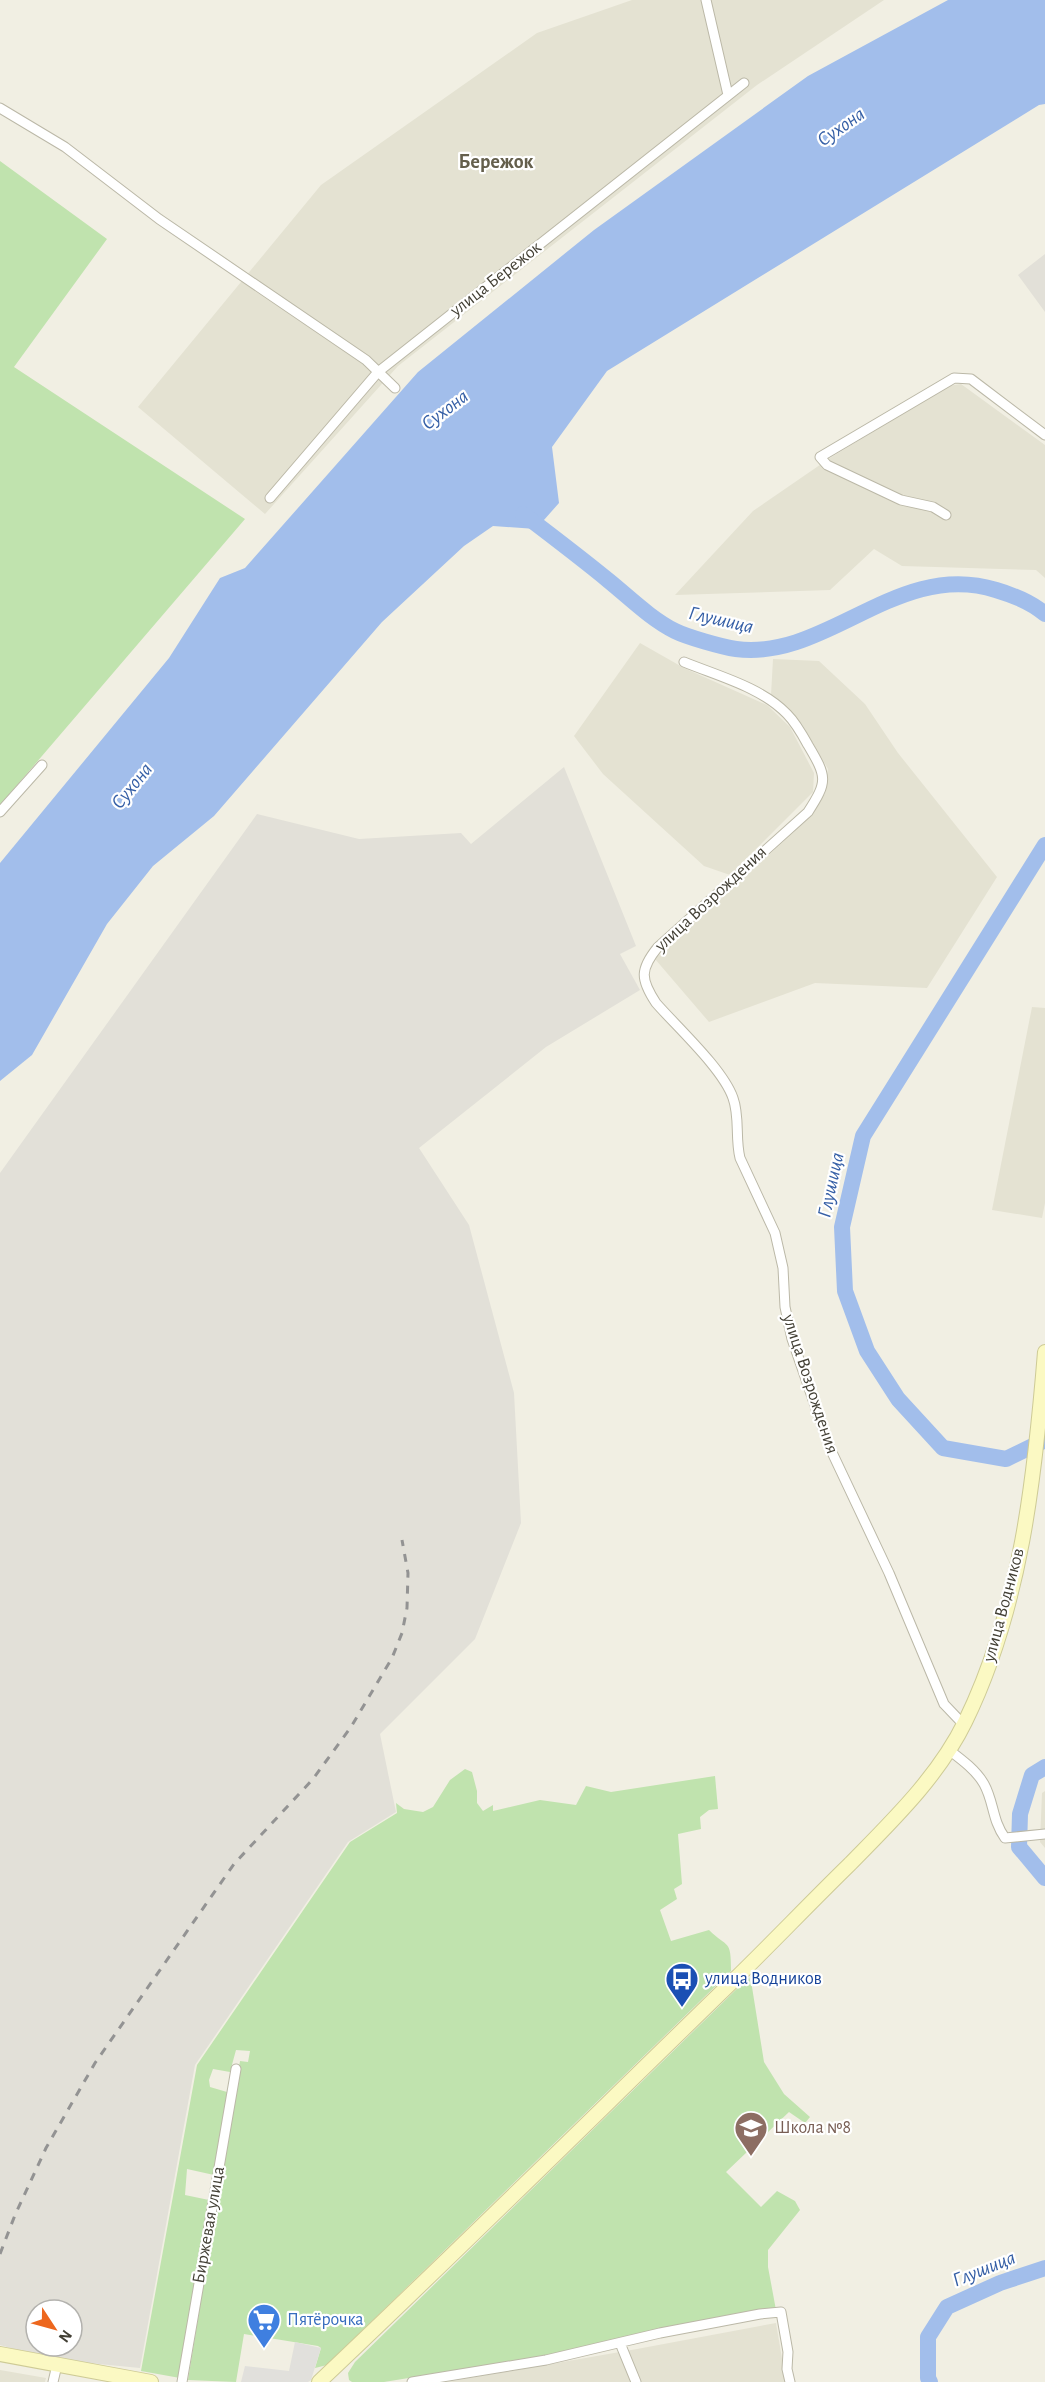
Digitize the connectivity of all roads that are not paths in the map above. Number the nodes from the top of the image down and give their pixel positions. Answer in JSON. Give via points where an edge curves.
{"nodes":[{"id":1,"x":706,"y":0,"type":"edge"},
{"id":2,"x":744,"y":83,"type":"dead end"},
{"id":3,"x":728,"y":95,"type":"junction"},
{"id":4,"x":0,"y":108,"type":"edge"},
{"id":5,"x":378,"y":372,"type":"junction"},
{"id":6,"x":395,"y":388,"type":"dead end"},
{"id":7,"x":1045,"y":435,"type":"edge"},
{"id":8,"x":270,"y":498,"type":"dead end"},
{"id":9,"x":946,"y":515,"type":"dead end"},
{"id":10,"x":684,"y":662,"type":"dead end"},
{"id":11,"x":42,"y":765,"type":"dead end"},
{"id":12,"x":0,"y":812,"type":"edge"},
{"id":13,"x":1045,"y":1352,"type":"edge"},
{"id":14,"x":964,"y":1725,"type":"junction"},
{"id":15,"x":949,"y":1750,"type":"junction"},
{"id":16,"x":1045,"y":1834,"type":"edge"},
{"id":17,"x":236,"y":2069,"type":"dead end"},
{"id":18,"x":620,"y":2343,"type":"junction"},
{"id":19,"x":0,"y":2354,"type":"edge"},
{"id":20,"x":57,"y":2365,"type":"junction"},
{"id":21,"x":128,"y":2380,"type":"edge"},
{"id":22,"x":53,"y":2382,"type":"edge"},
{"id":23,"x":151,"y":2382,"type":"edge"},
{"id":24,"x":182,"y":2382,"type":"edge"},
{"id":25,"x":319,"y":2382,"type":"edge"},
{"id":26,"x":412,"y":2382,"type":"edge"},
{"id":27,"x":636,"y":2382,"type":"edge"},
{"id":28,"x":790,"y":2382,"type":"edge"}],
"edges":[{"from":1,"to":3,"type":"street"},
{"from":2,"to":3,"type":"street","name":"улица Бережок"},
{"from":3,"to":5,"type":"street","name":"улица Бережок"},
{"from":4,"to":5,"type":"street","via":[[65,147],[159,219]]},
{"from":5,"to":6,"type":"street"},
{"from":5,"to":8,"type":"street","name":"улица Бережок"},
{"from":7,"to":9,"type":"street","via":[[971,379],[954,378],[820,457],[827,465],[901,500],[933,507]]},
{"from":10,"to":14,"type":"street","name":"улица Возрождения","via":[[752,690],[786,714],[816,759],[823,783],[808,812],[658,946],[645,965],[644,980],[656,1003],[721,1075],[731,1092],[740,1158],[775,1233],[792,1339],[829,1446],[889,1573],[944,1704]]},
{"from":11,"to":12,"type":"street"},
{"from":13,"to":14,"type":"main road","name":"улица Водников","via":[[1019,1558],[979,1693]]},
{"from":14,"to":15,"type":"main road","name":"улица Водников"},
{"from":15,"to":16,"type":"street","via":[[984,1784],[997,1826],[1005,1838]]},
{"from":15,"to":25,"type":"main road","name":"улица Водников","via":[[899,1813],[758,1957]]},
{"from":17,"to":24,"type":"street","name":"Биржевая улица"},
{"from":18,"to":26,"type":"street","via":[[546,2360]]},
{"from":18,"to":27,"type":"street"},
{"from":18,"to":28,"type":"street","via":[[781,2312]]},
{"from":19,"to":20,"type":"main road"},
{"from":20,"to":21,"type":"main road"},
{"from":20,"to":22,"type":"street"},
{"from":21,"to":23,"type":"main road"}]}
